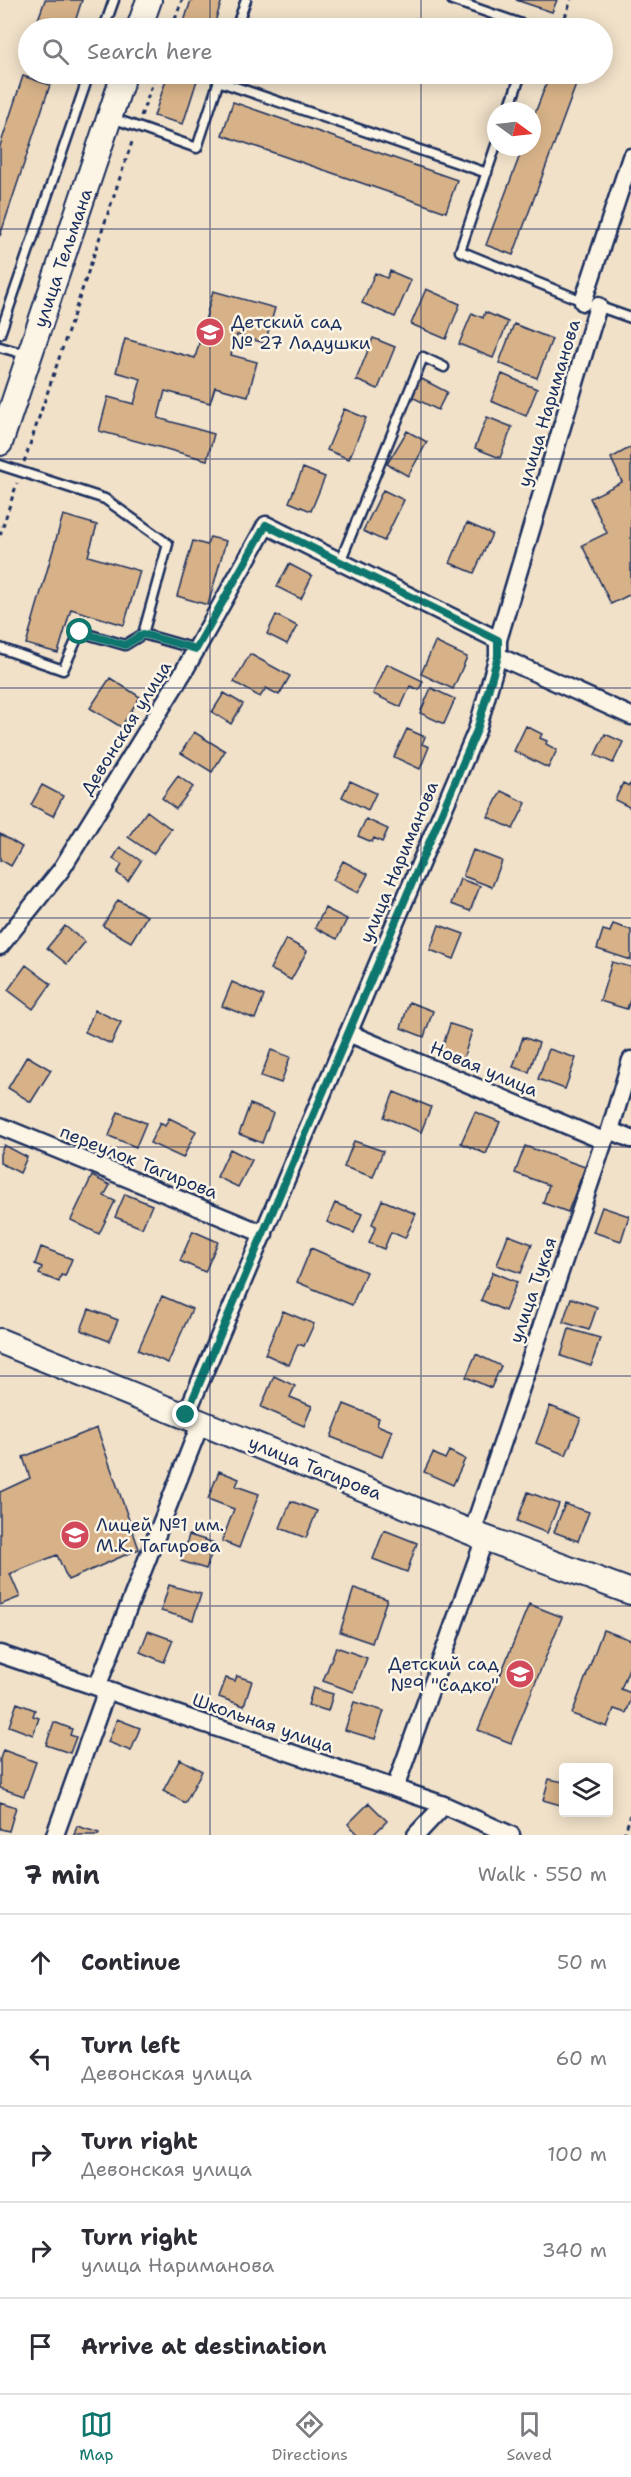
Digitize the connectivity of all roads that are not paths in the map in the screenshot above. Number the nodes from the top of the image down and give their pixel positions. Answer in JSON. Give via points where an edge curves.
{"nodes":[{"id":1,"x":114,"y":0,"type":"edge"},
{"id":2,"x":149,"y":0,"type":"edge"},
{"id":3,"x":246,"y":0,"type":"edge"},
{"id":4,"x":452,"y":0,"type":"edge"},
{"id":5,"x":108,"y":18,"type":"edge"},
{"id":6,"x":143,"y":18,"type":"edge"},
{"id":7,"x":240,"y":18,"type":"edge"},
{"id":8,"x":504,"y":18,"type":"edge"},
{"id":9,"x":86,"y":84,"type":"edge"},
{"id":10,"x":121,"y":84,"type":"edge"},
{"id":11,"x":218,"y":84,"type":"edge"},
{"id":12,"x":239,"y":84,"type":"edge"},
{"id":13,"x":517,"y":84,"type":"edge"},
{"id":14,"x":511,"y":102,"type":"edge"},
{"id":15,"x":110,"y":117,"type":"junction"},
{"id":16,"x":493,"y":156,"type":"edge"},
{"id":17,"x":631,"y":157,"type":"edge"},
{"id":18,"x":487,"y":173,"type":"junction"},
{"id":19,"x":591,"y":304,"type":"junction"},
{"id":20,"x":631,"y":318,"type":"edge"},
{"id":21,"x":0,"y":334,"type":"edge"},
{"id":22,"x":0,"y":347,"type":"edge"},
{"id":23,"x":30,"y":356,"type":"junction"},
{"id":24,"x":444,"y":367,"type":"dead end"},
{"id":25,"x":0,"y":443,"type":"edge"},
{"id":26,"x":0,"y":465,"type":"edge"},
{"id":27,"x":340,"y":562,"type":"junction"},
{"id":28,"x":143,"y":634,"type":"junction"},
{"id":29,"x":0,"y":648,"type":"edge"},
{"id":30,"x":498,"y":648,"type":"junction"},
{"id":31,"x":196,"y":649,"type":"junction"},
{"id":32,"x":631,"y":716,"type":"edge"},
{"id":33,"x":0,"y":946,"type":"edge"},
{"id":34,"x":348,"y":1033,"type":"junction"},
{"id":35,"x":631,"y":1060,"type":"edge"},
{"id":36,"x":0,"y":1126,"type":"edge"},
{"id":37,"x":607,"y":1135,"type":"junction"},
{"id":38,"x":631,"y":1139,"type":"edge"},
{"id":39,"x":264,"y":1234,"type":"junction"},
{"id":40,"x":0,"y":1341,"type":"edge"},
{"id":41,"x":194,"y":1419,"type":"junction"},
{"id":42,"x":479,"y":1535,"type":"junction"},
{"id":43,"x":631,"y":1592,"type":"edge"},
{"id":44,"x":0,"y":1654,"type":"edge"},
{"id":45,"x":102,"y":1689,"type":"junction"},
{"id":46,"x":395,"y":1788,"type":"junction"},
{"id":47,"x":444,"y":1805,"type":"junction"},
{"id":48,"x":55,"y":1835,"type":"edge"},
{"id":49,"x":416,"y":1835,"type":"edge"},
{"id":50,"x":511,"y":1835,"type":"edge"}],
"edges":[{"from":1,"to":5,"type":"lane"},
{"from":2,"to":6,"type":"street"},
{"from":3,"to":7,"type":"lane"},
{"from":4,"to":8,"type":"lane"},
{"from":9,"to":21,"type":"lane"},
{"from":10,"to":15,"type":"street","name":"улица Тельмана"},
{"from":11,"to":15,"type":"lane","via":[[197,147]]},
{"from":12,"to":18,"type":"lane"},
{"from":13,"to":14,"type":"lane"},
{"from":15,"to":23,"type":"street","name":"улица Тельмана"},
{"from":16,"to":18,"type":"lane"},
{"from":17,"to":19,"type":"street","name":"улица Нариманова"},
{"from":18,"to":19,"type":"lane","via":[[459,251]]},
{"from":19,"to":20,"type":"lane"},
{"from":19,"to":30,"type":"street","name":"улица Нариманова"},
{"from":22,"to":23,"type":"lane"},
{"from":23,"to":25,"type":"street","name":"улица Тельмана"},
{"from":24,"to":27,"type":"lane","via":[[423,357]]},
{"from":26,"to":28,"type":"lane","via":[[105,499],[168,544]]},
{"from":27,"to":30,"type":"street","name":"Девонская улица"},
{"from":27,"to":31,"type":"street","name":"Девонская улица","via":[[266,525]]},
{"from":28,"to":29,"type":"lane","via":[[125,645],[80,632],[63,670]]},
{"from":28,"to":31,"type":"lane"},
{"from":30,"to":32,"type":"street","name":"Девонская улица"},
{"from":30,"to":34,"type":"street","name":"улица Нариманова","via":[[477,730]]},
{"from":31,"to":33,"type":"street","name":"Девонская улица","via":[[61,870]]},
{"from":34,"to":37,"type":"street","name":"Новая улица"},
{"from":34,"to":39,"type":"street","name":"улица Нариманова"},
{"from":35,"to":37,"type":"street","name":"улица Тукая"},
{"from":36,"to":39,"type":"street","name":"переулок Тагирова"},
{"from":37,"to":38,"type":"street","name":"Новая улица"},
{"from":37,"to":42,"type":"street","name":"улица Тукая"},
{"from":39,"to":41,"type":"street","name":"улица Нариманова"},
{"from":40,"to":41,"type":"street","name":"улица Тагирова"},
{"from":41,"to":42,"type":"street","name":"улица Тагирова"},
{"from":41,"to":45,"type":"street","name":"улица Нариманова"},
{"from":42,"to":43,"type":"street","name":"улица Тагирова"},
{"from":42,"to":46,"type":"street","name":"улица Тукая"},
{"from":44,"to":45,"type":"street","name":"Школьная улица"},
{"from":45,"to":46,"type":"street","name":"Школьная улица"},
{"from":45,"to":48,"type":"street","name":"улица Нариманова"},
{"from":46,"to":47,"type":"street","name":"Школьная улица"},
{"from":47,"to":49,"type":"street"},
{"from":47,"to":50,"type":"street","name":"Школьная улица"}]}
